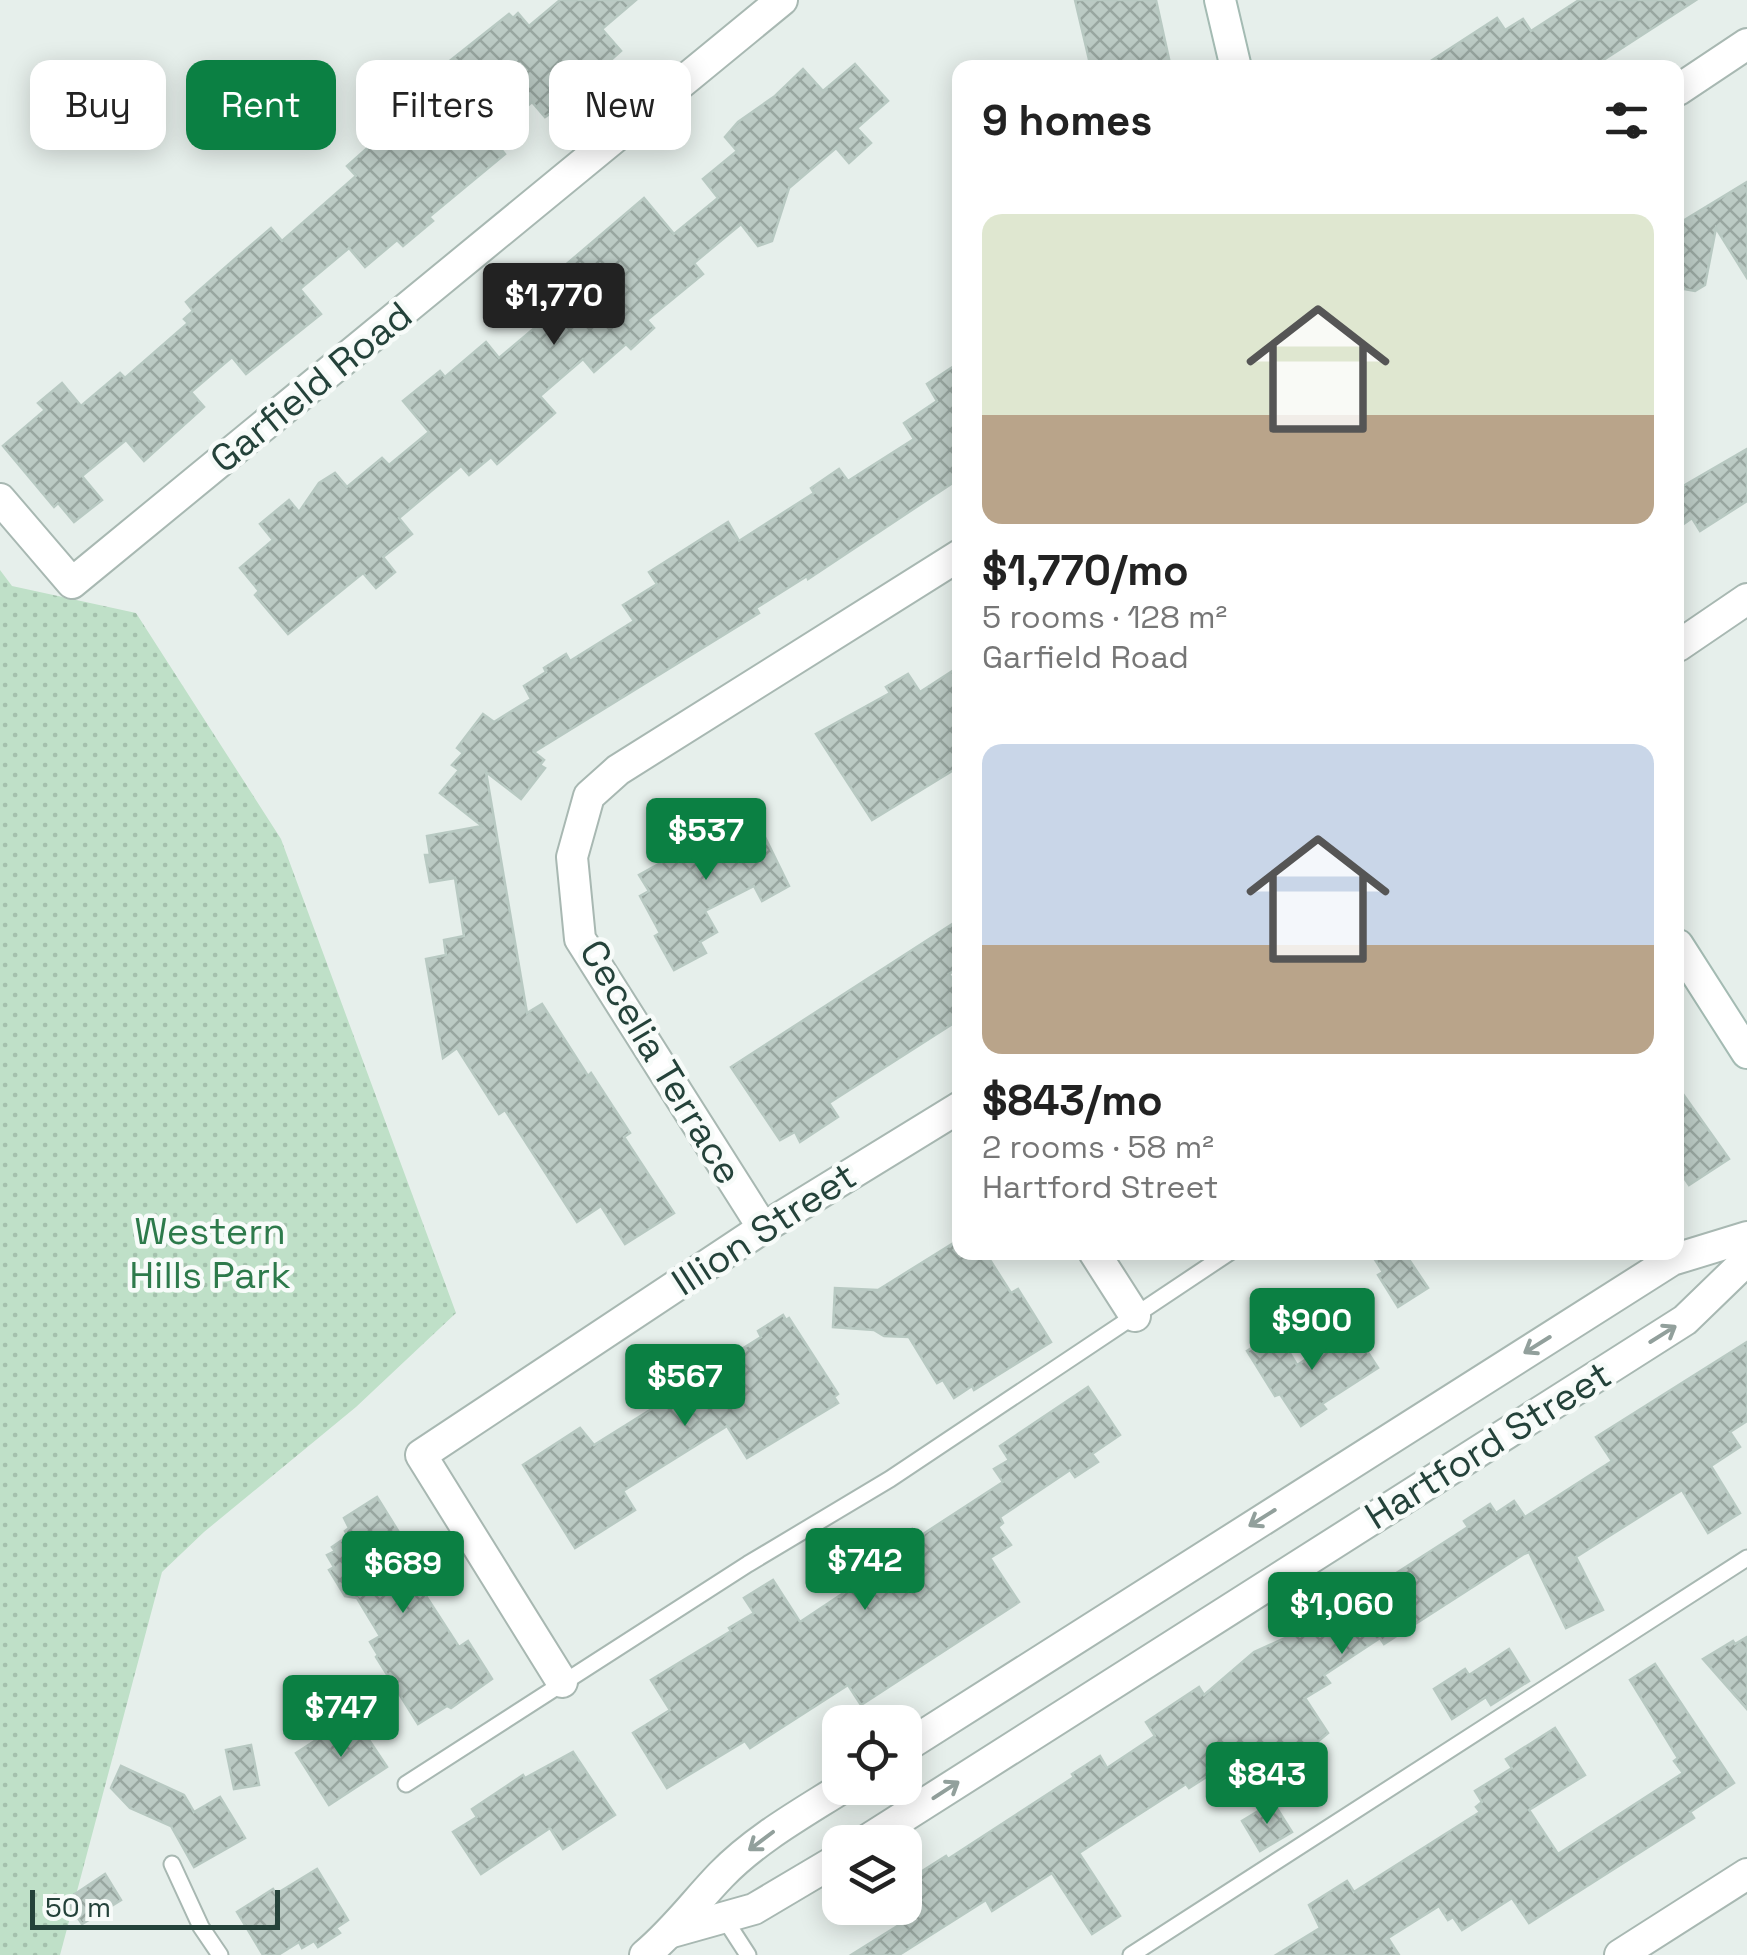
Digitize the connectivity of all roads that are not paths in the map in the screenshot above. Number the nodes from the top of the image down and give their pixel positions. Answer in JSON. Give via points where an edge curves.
{"nodes":[{"id":1,"x":782,"y":0,"type":"edge"},
{"id":2,"x":1220,"y":0,"type":"edge"},
{"id":3,"x":1747,"y":44,"type":"edge"},
{"id":4,"x":1234,"y":60,"type":"edge"},
{"id":5,"x":1684,"y":86,"type":"edge"},
{"id":6,"x":0,"y":499,"type":"edge"},
{"id":7,"x":952,"y":560,"type":"edge"},
{"id":8,"x":1747,"y":599,"type":"edge"},
{"id":9,"x":1684,"y":642,"type":"edge"},
{"id":10,"x":1684,"y":959,"type":"edge"},
{"id":11,"x":1747,"y":1054,"type":"edge"},
{"id":12,"x":952,"y":1112,"type":"edge"},
{"id":13,"x":763,"y":1228,"type":"junction"},
{"id":14,"x":1747,"y":1237,"type":"edge"},
{"id":15,"x":1684,"y":1256,"type":"edge"},
{"id":16,"x":1099,"y":1260,"type":"edge"},
{"id":17,"x":1218,"y":1260,"type":"edge"},
{"id":18,"x":1672,"y":1260,"type":"edge"},
{"id":19,"x":1747,"y":1260,"type":"edge"},
{"id":20,"x":1135,"y":1316,"type":"junction"},
{"id":21,"x":1747,"y":1558,"type":"edge"},
{"id":22,"x":562,"y":1682,"type":"junction"},
{"id":23,"x":922,"y":1736,"type":"edge"},
{"id":24,"x":406,"y":1784,"type":"dead end"},
{"id":25,"x":822,"y":1801,"type":"edge"},
{"id":26,"x":891,"y":1825,"type":"edge"},
{"id":27,"x":172,"y":1864,"type":"dead end"},
{"id":28,"x":822,"y":1870,"type":"edge"},
{"id":29,"x":1747,"y":1874,"type":"edge"},
{"id":30,"x":724,"y":1918,"type":"junction"},
{"id":31,"x":672,"y":1932,"type":"junction"},
{"id":32,"x":220,"y":1955,"type":"edge"},
{"id":33,"x":645,"y":1955,"type":"edge"},
{"id":34,"x":748,"y":1955,"type":"edge"},
{"id":35,"x":1131,"y":1955,"type":"edge"},
{"id":36,"x":1620,"y":1955,"type":"edge"}],
"edges":[{"from":1,"to":6,"type":"street","name":"Garfield Road","via":[[72,583]]},
{"from":2,"to":4,"type":"street"},
{"from":3,"to":5,"type":"street"},
{"from":7,"to":13,"type":"street","name":"Cecelia Terrace","via":[[618,770],[589,796],[572,857],[580,940]]},
{"from":8,"to":9,"type":"street"},
{"from":10,"to":11,"type":"street"},
{"from":12,"to":13,"type":"street","name":"Illion Street"},
{"from":13,"to":22,"type":"street","name":"Illion Street","via":[[421,1455]]},
{"from":14,"to":15,"type":"street","name":"Hartford Street","one_way":true},
{"from":16,"to":20,"type":"street"},
{"from":17,"to":20,"type":"lane"},
{"from":18,"to":23,"type":"street","name":"Hartford Street","one_way":true},
{"from":26,"to":19,"type":"street","name":"Hartford Street","one_way":true,"via":[[1686,1320]]},
{"from":20,"to":22,"type":"lane"},
{"from":21,"to":35,"type":"lane"},
{"from":22,"to":24,"type":"lane"},
{"from":25,"to":31,"type":"street","one_way":true,"via":[[721,1874]]},
{"from":27,"to":32,"type":"lane"},
{"from":28,"to":30,"type":"street","via":[[778,1898]]},
{"from":29,"to":36,"type":"street"},
{"from":30,"to":31,"type":"street"},
{"from":30,"to":34,"type":"lane"},
{"from":31,"to":33,"type":"street"}]}
